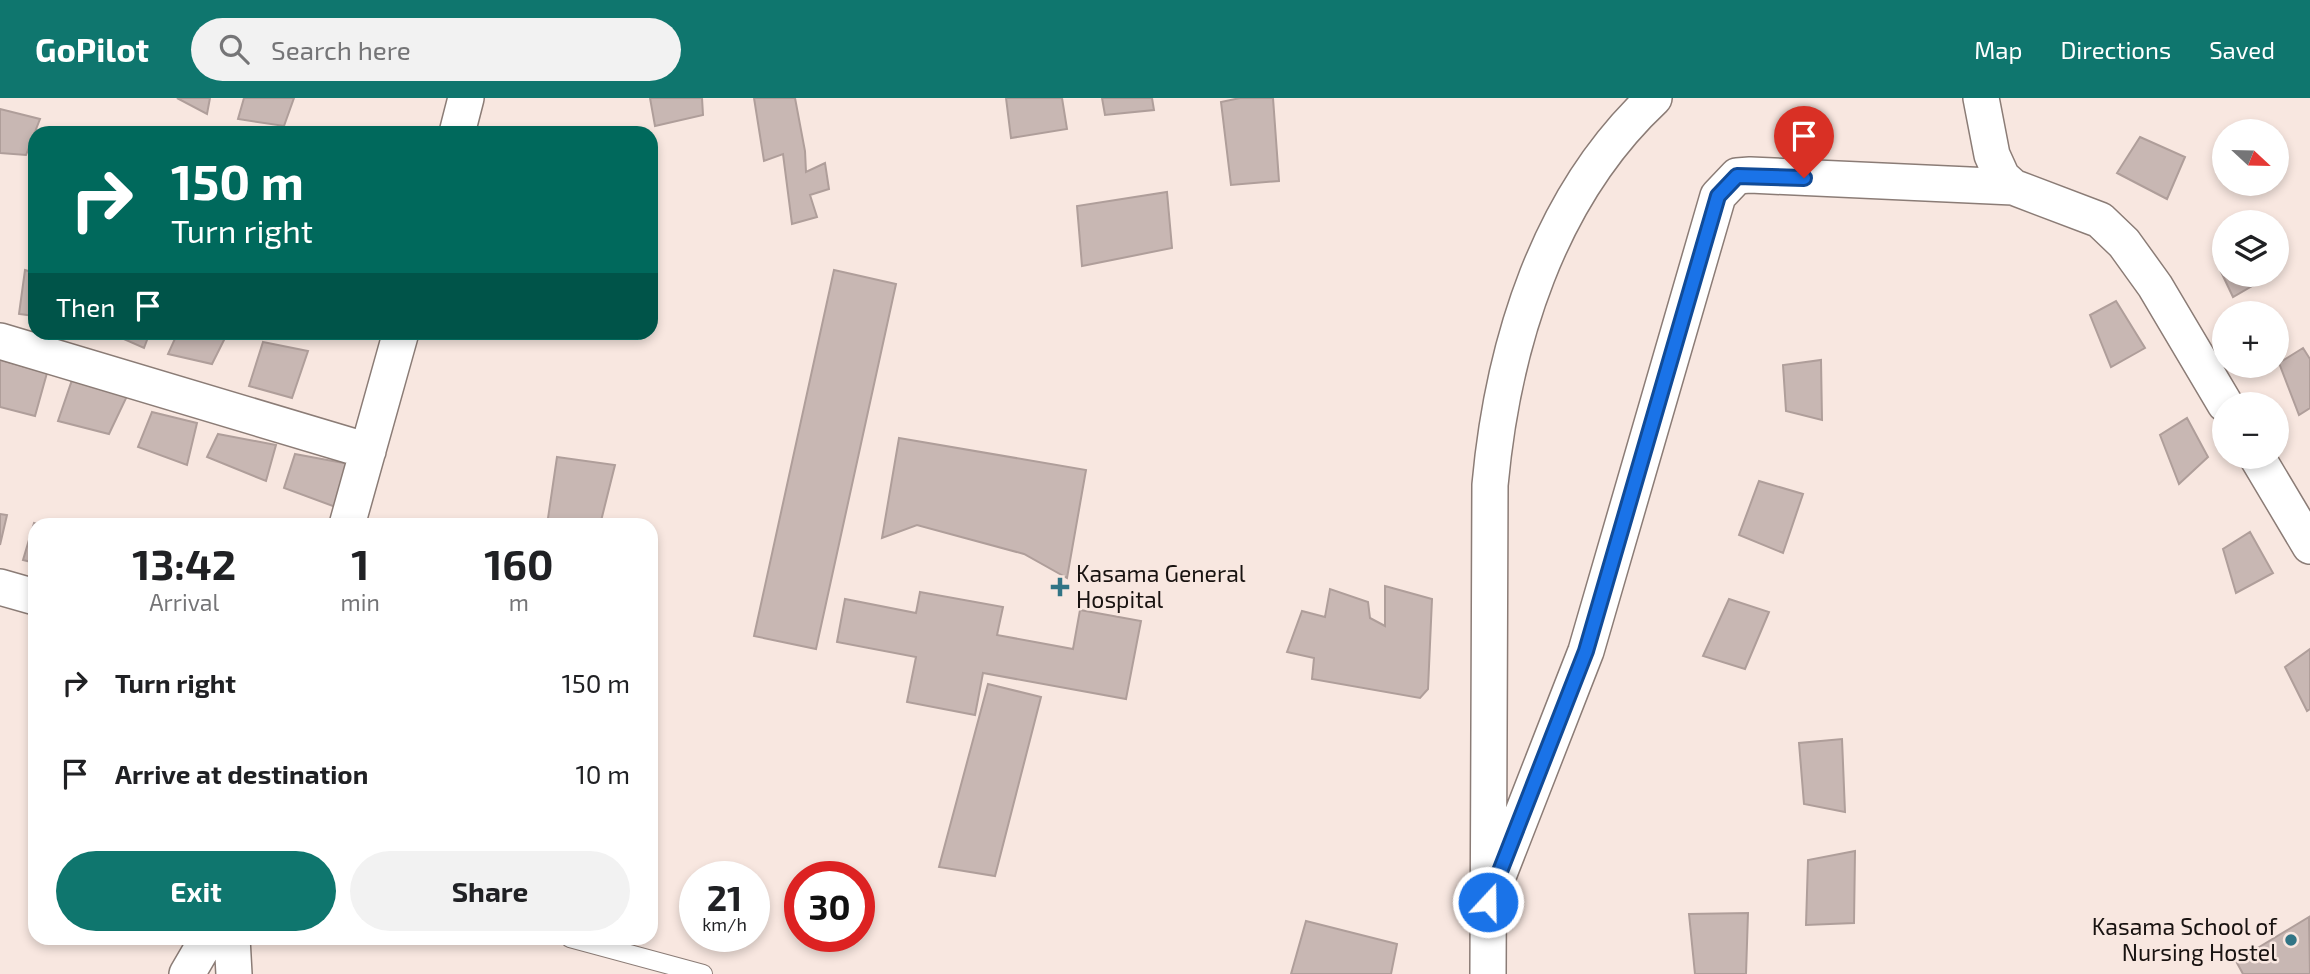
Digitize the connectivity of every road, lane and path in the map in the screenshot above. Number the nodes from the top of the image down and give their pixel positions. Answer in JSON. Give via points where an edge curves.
{"nodes":[{"id":1,"x":467,"y":98,"type":"edge"},
{"id":2,"x":1654,"y":98,"type":"edge"},
{"id":3,"x":1981,"y":98,"type":"edge"},
{"id":4,"x":459,"y":126,"type":"edge"},
{"id":5,"x":2013,"y":187,"type":"junction"},
{"id":6,"x":399,"y":340,"type":"edge"},
{"id":7,"x":0,"y":341,"type":"edge"},
{"id":8,"x":2218,"y":392,"type":"edge"},
{"id":9,"x":368,"y":451,"type":"junction"},
{"id":10,"x":2264,"y":469,"type":"edge"},
{"id":11,"x":349,"y":518,"type":"edge"},
{"id":12,"x":2310,"y":546,"type":"edge"},
{"id":13,"x":0,"y":587,"type":"edge"},
{"id":14,"x":28,"y":595,"type":"edge"},
{"id":15,"x":1488,"y":902,"type":"junction"},
{"id":16,"x":204,"y":945,"type":"edge"},
{"id":17,"x":232,"y":945,"type":"edge"},
{"id":18,"x":596,"y":945,"type":"edge"},
{"id":19,"x":187,"y":974,"type":"edge"},
{"id":20,"x":234,"y":974,"type":"edge"},
{"id":21,"x":703,"y":974,"type":"edge"},
{"id":22,"x":1488,"y":974,"type":"edge"}],
"edges":[{"from":1,"to":4,"type":"street"},
{"from":2,"to":15,"type":"street","via":[[1632,118],[1569,210],[1531,291],[1508,361],[1490,485]]},
{"from":3,"to":5,"type":"street","via":[[1992,155],[2001,177]]},
{"from":5,"to":8,"type":"street","via":[[2099,220],[2124,243]]},
{"from":5,"to":15,"type":"street","via":[[1750,175],[1737,176],[1718,196],[1586,651]]},
{"from":6,"to":9,"type":"street"},
{"from":7,"to":9,"type":"street"},
{"from":9,"to":11,"type":"street"},
{"from":10,"to":12,"type":"street"},
{"from":13,"to":14,"type":"street"},
{"from":15,"to":22,"type":"street"},
{"from":16,"to":19,"type":"street"},
{"from":17,"to":20,"type":"street"},
{"from":18,"to":21,"type":"lane"}]}
